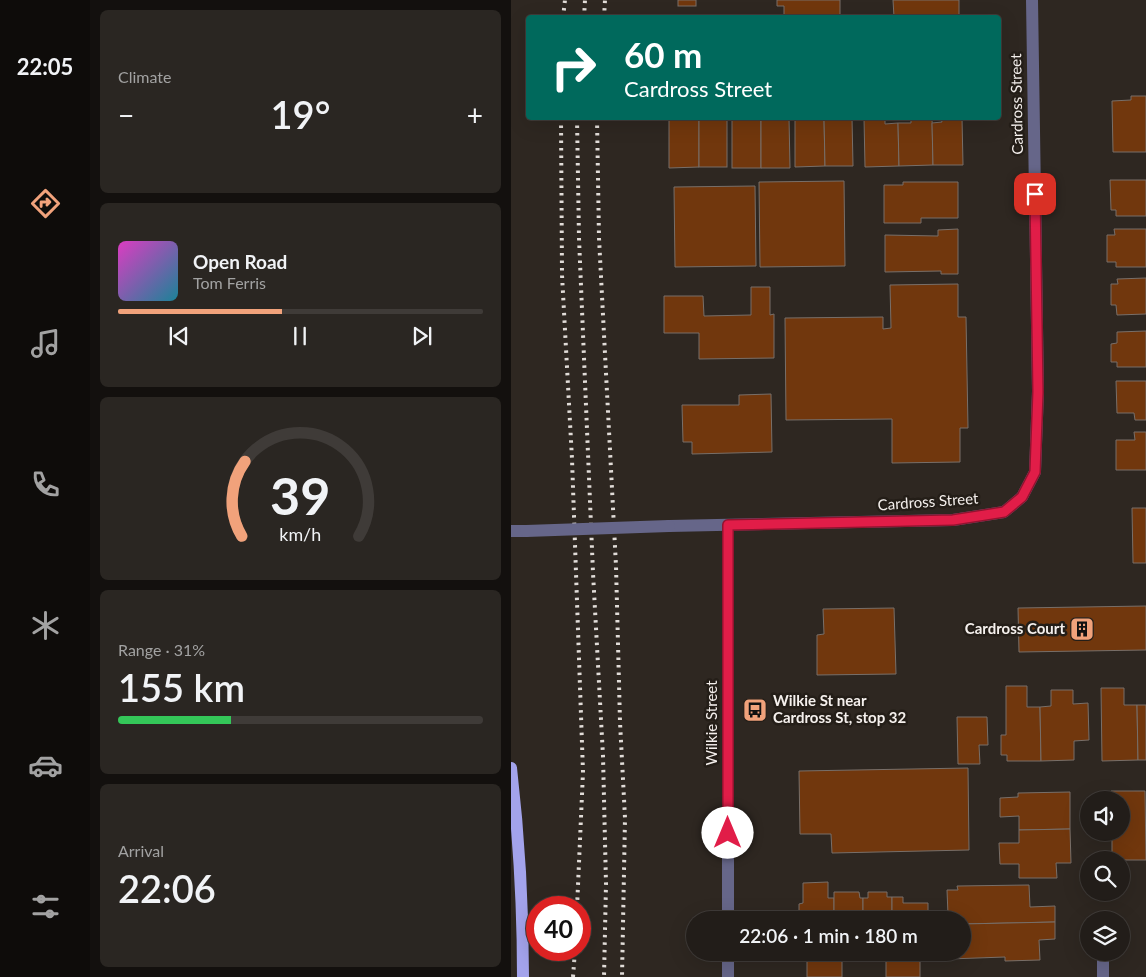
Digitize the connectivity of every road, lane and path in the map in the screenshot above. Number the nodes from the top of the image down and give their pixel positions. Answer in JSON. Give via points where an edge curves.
{"nodes":[{"id":1,"x":1031,"y":0,"type":"edge"},
{"id":2,"x":728,"y":525,"type":"junction"},
{"id":3,"x":511,"y":531,"type":"edge"},
{"id":4,"x":511,"y":768,"type":"edge"},
{"id":5,"x":728,"y":911,"type":"edge"},
{"id":6,"x":728,"y":961,"type":"edge"},
{"id":7,"x":1103,"y":961,"type":"edge"},
{"id":8,"x":523,"y":977,"type":"edge"},
{"id":9,"x":728,"y":977,"type":"edge"},
{"id":10,"x":1103,"y":977,"type":"edge"}],
"edges":[{"from":1,"to":2,"type":"street","name":"Cardross Street","via":[[1038,392],[1035,472],[1022,497],[1004,512],[953,520]]},
{"from":2,"to":3,"type":"street","name":"Cardross Street","bridge":true},
{"from":2,"to":5,"type":"street","name":"Wilkie Street"},
{"from":4,"to":8,"type":"main road","via":[[520,870]]},
{"from":6,"to":9,"type":"street"},
{"from":7,"to":10,"type":"street"}]}
